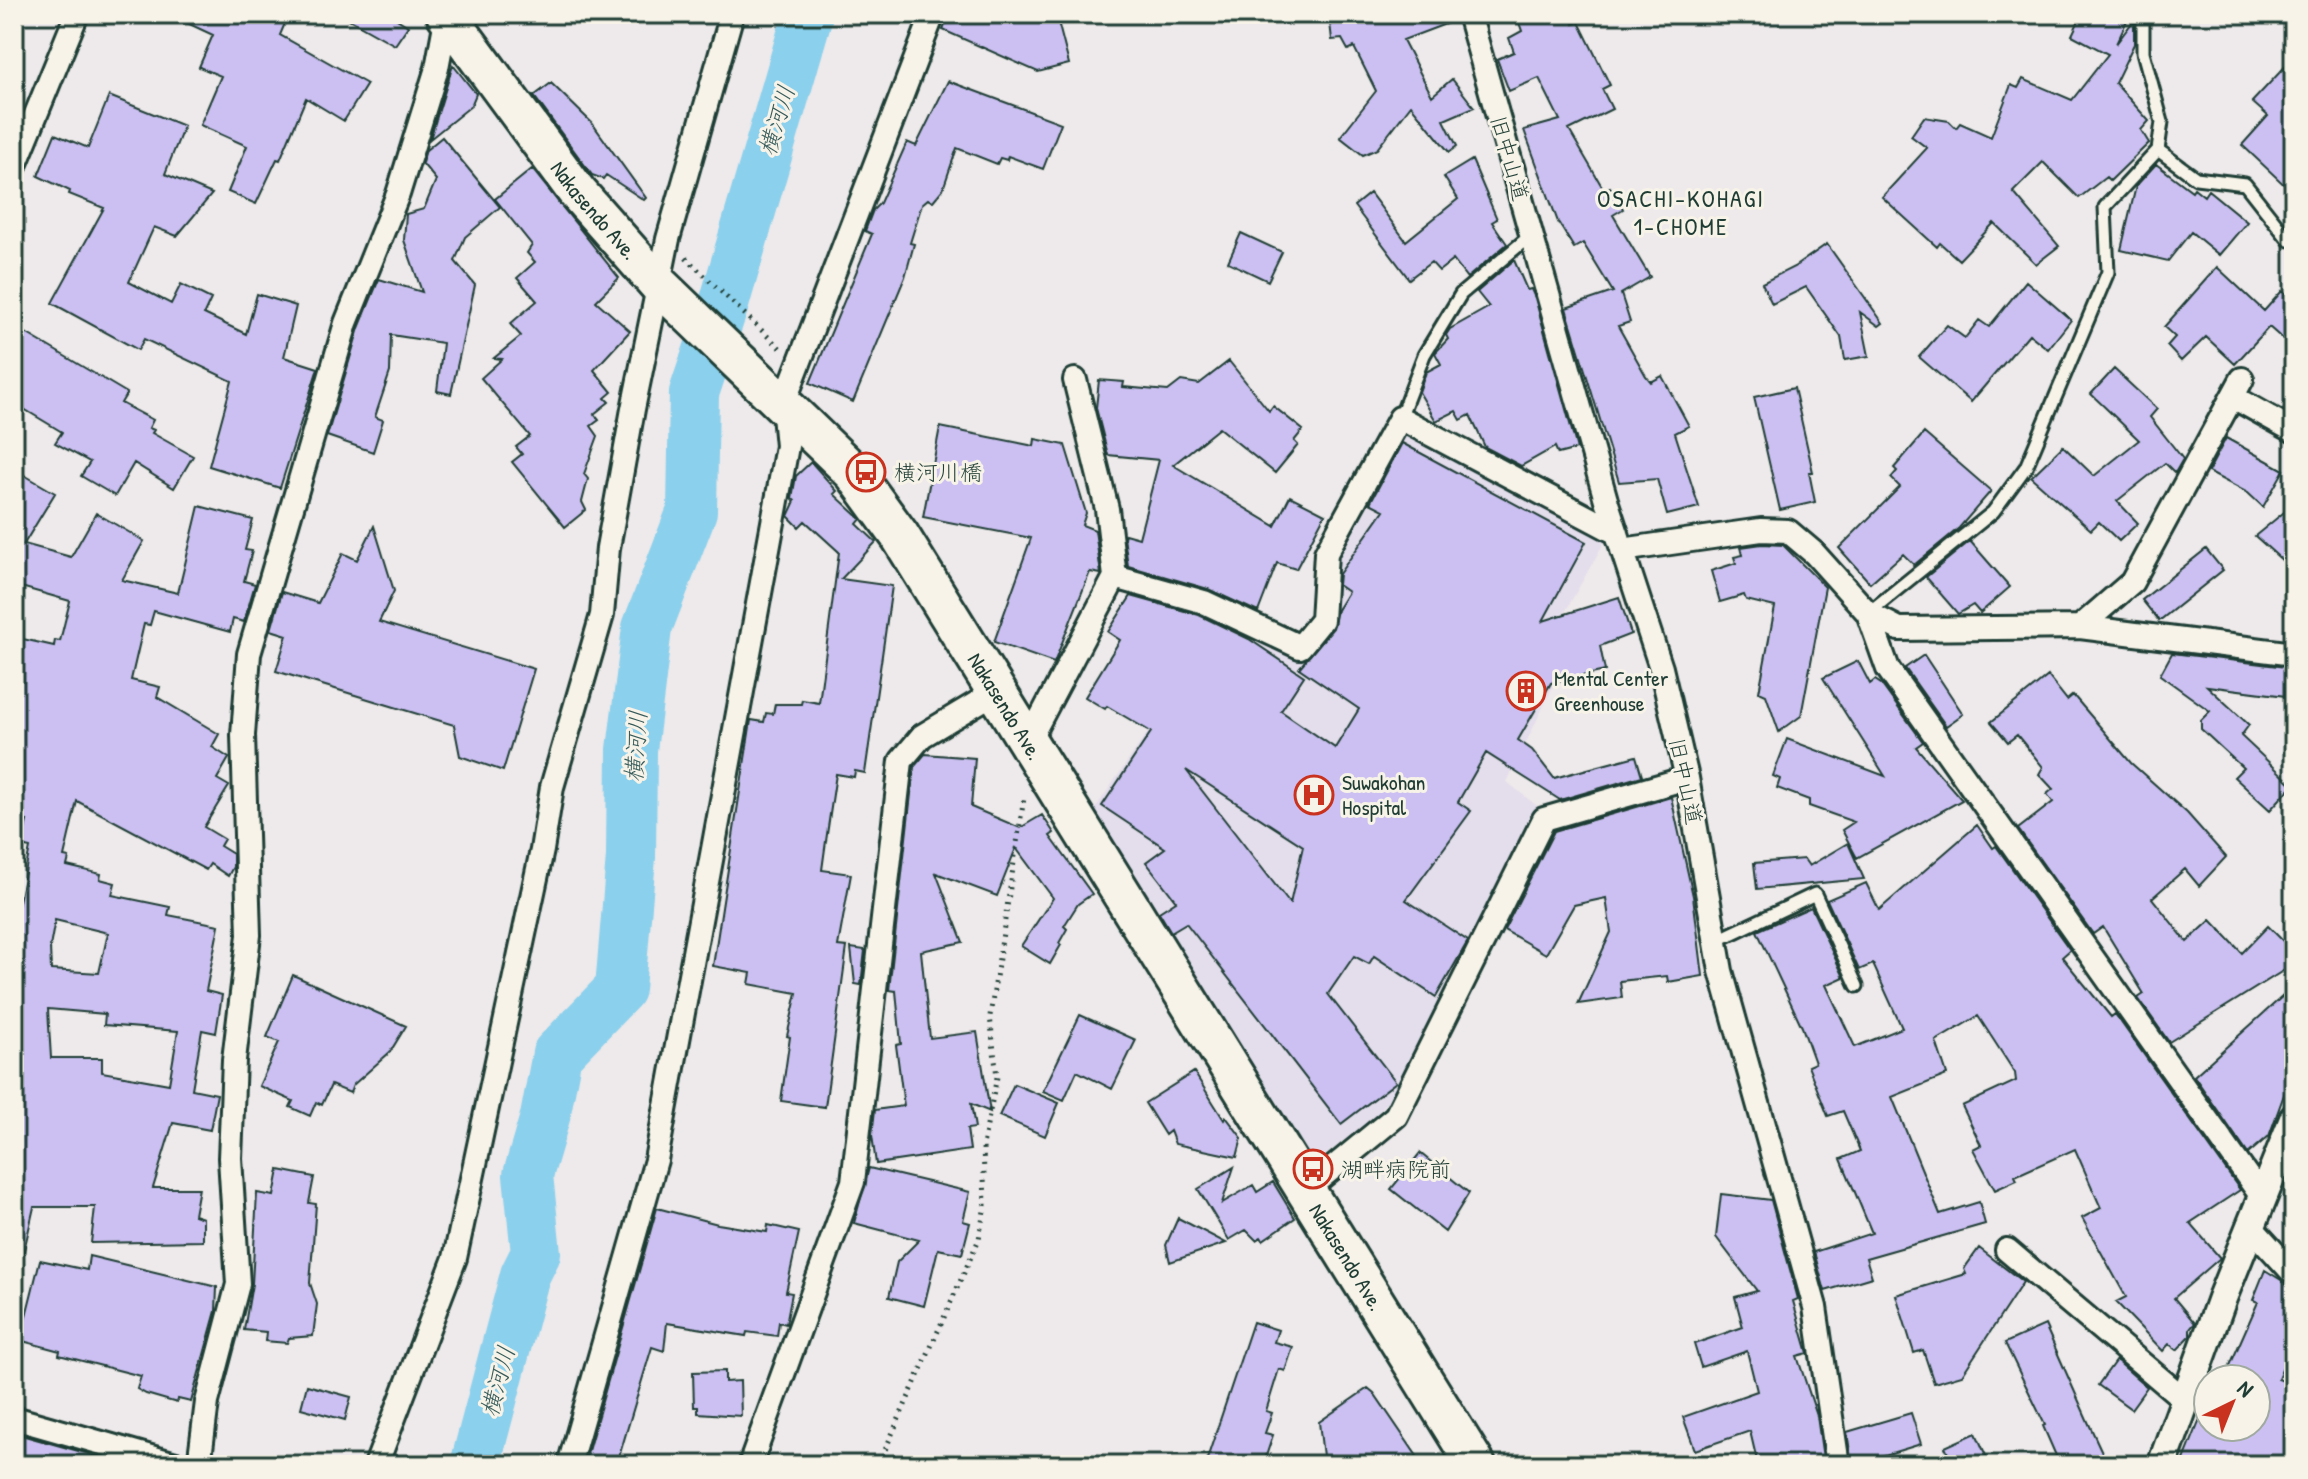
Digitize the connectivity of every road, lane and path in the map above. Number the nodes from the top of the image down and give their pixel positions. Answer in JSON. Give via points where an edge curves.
{"nodes":[{"id":1,"x":77,"y":14,"type":"edge"},
{"id":2,"x":447,"y":14,"type":"edge"},
{"id":3,"x":732,"y":14,"type":"edge"},
{"id":4,"x":933,"y":14,"type":"edge"},
{"id":5,"x":1469,"y":14,"type":"edge"},
{"id":6,"x":2143,"y":14,"type":"edge"},
{"id":7,"x":2158,"y":150,"type":"junction"},
{"id":8,"x":14,"y":168,"type":"edge"},
{"id":9,"x":1531,"y":235,"type":"junction"},
{"id":10,"x":2294,"y":237,"type":"edge"},
{"id":11,"x":681,"y":253,"type":"dead end"},
{"id":12,"x":663,"y":289,"type":"junction"},
{"id":13,"x":784,"y":351,"type":"dead end"},
{"id":14,"x":1075,"y":380,"type":"dead end"},
{"id":15,"x":772,"y":394,"type":"junction"},
{"id":16,"x":1400,"y":418,"type":"junction"},
{"id":17,"x":2294,"y":431,"type":"edge"},
{"id":18,"x":1619,"y":541,"type":"junction"},
{"id":19,"x":1115,"y":577,"type":"junction"},
{"id":20,"x":1868,"y":613,"type":"junction"},
{"id":21,"x":2080,"y":627,"type":"junction"},
{"id":22,"x":2294,"y":654,"type":"edge"},
{"id":23,"x":997,"y":691,"type":"junction"},
{"id":24,"x":1036,"y":755,"type":"junction"},
{"id":25,"x":1687,"y":778,"type":"junction"},
{"id":26,"x":1716,"y":941,"type":"junction"},
{"id":27,"x":1857,"y":986,"type":"dead end"},
{"id":28,"x":2294,"y":1119,"type":"edge"},
{"id":29,"x":1306,"y":1190,"type":"junction"},
{"id":30,"x":2262,"y":1197,"type":"junction"},
{"id":31,"x":2251,"y":1227,"type":"junction"},
{"id":32,"x":2007,"y":1250,"type":"dead end"},
{"id":33,"x":2294,"y":1274,"type":"edge"},
{"id":34,"x":2185,"y":1400,"type":"junction"},
{"id":35,"x":14,"y":1418,"type":"edge"},
{"id":36,"x":179,"y":1465,"type":"edge"},
{"id":37,"x":199,"y":1465,"type":"edge"},
{"id":38,"x":376,"y":1465,"type":"edge"},
{"id":39,"x":569,"y":1465,"type":"edge"},
{"id":40,"x":750,"y":1465,"type":"edge"},
{"id":41,"x":882,"y":1465,"type":"edge"},
{"id":42,"x":1476,"y":1465,"type":"edge"},
{"id":43,"x":1838,"y":1465,"type":"edge"},
{"id":44,"x":2162,"y":1465,"type":"edge"}],
"edges":[{"from":1,"to":8,"type":"street"},
{"from":2,"to":12,"type":"highway","name":"Nakasendo Ave.","via":[[577,192]]},
{"from":2,"to":37,"type":"street","via":[[437,68],[398,194],[346,323],[249,654],[243,735],[249,935],[234,1060],[230,1158],[238,1284],[207,1402]]},
{"from":3,"to":12,"type":"street","via":[[673,220]]},
{"from":4,"to":15,"type":"street"},
{"from":5,"to":9,"type":"street","name":"旧中山道"},
{"from":6,"to":7,"type":"lane","via":[[2143,52],[2162,122]]},
{"from":7,"to":10,"type":"lane","via":[[2196,178],[2245,184],[2289,240]]},
{"from":7,"to":20,"type":"lane","via":[[2105,207],[2108,272],[2026,467],[1993,512]]},
{"from":9,"to":16,"type":"lane","via":[[1461,294],[1424,355]]},
{"from":9,"to":18,"type":"street","name":"旧中山道"},
{"from":11,"to":13,"type":"path"},
{"from":12,"to":15,"type":"highway","name":"Nakasendo Ave."},
{"from":12,"to":38,"type":"street","via":[[611,533],[602,615],[552,787],[455,1258]]},
{"from":14,"to":19,"type":"street","via":[[1107,509]]},
{"from":15,"to":23,"type":"highway","name":"Nakasendo Ave.","via":[[854,473]]},
{"from":15,"to":39,"type":"street","via":[[787,446],[656,1160]]},
{"from":16,"to":18,"type":"street"},
{"from":16,"to":19,"type":"street","via":[[1326,553],[1322,620],[1300,647],[1204,602]]},
{"from":17,"to":21,"type":"street","via":[[2237,388],[2132,582]]},
{"from":18,"to":20,"type":"street","via":[[1788,531]]},
{"from":18,"to":25,"type":"street","name":"旧中山道","via":[[1661,668]]},
{"from":19,"to":24,"type":"street"},
{"from":20,"to":21,"type":"street","via":[[1899,629]]},
{"from":20,"to":30,"type":"street","via":[[1888,669]]},
{"from":21,"to":22,"type":"street"},
{"from":23,"to":24,"type":"highway","name":"Nakasendo Ave."},
{"from":23,"to":40,"type":"street","via":[[922,736],[901,761],[853,1182]]},
{"from":24,"to":29,"type":"highway","name":"Nakasendo Ave."},
{"from":24,"to":41,"type":"path","via":[[1025,793],[990,1016],[997,1077],[983,1145],[985,1205],[979,1239]]},
{"from":25,"to":26,"type":"street","name":"旧中山道"},
{"from":25,"to":29,"type":"street","via":[[1544,819],[1396,1116]]},
{"from":26,"to":27,"type":"lane","via":[[1815,894]]},
{"from":26,"to":43,"type":"street","name":"旧中山道","via":[[1815,1307]]},
{"from":28,"to":30,"type":"street"},
{"from":29,"to":42,"type":"highway","name":"Nakasendo Ave."},
{"from":30,"to":31,"type":"street"},
{"from":31,"to":33,"type":"street"},
{"from":31,"to":34,"type":"street"},
{"from":32,"to":34,"type":"street"},
{"from":34,"to":44,"type":"street"},
{"from":35,"to":36,"type":"street"}]}
